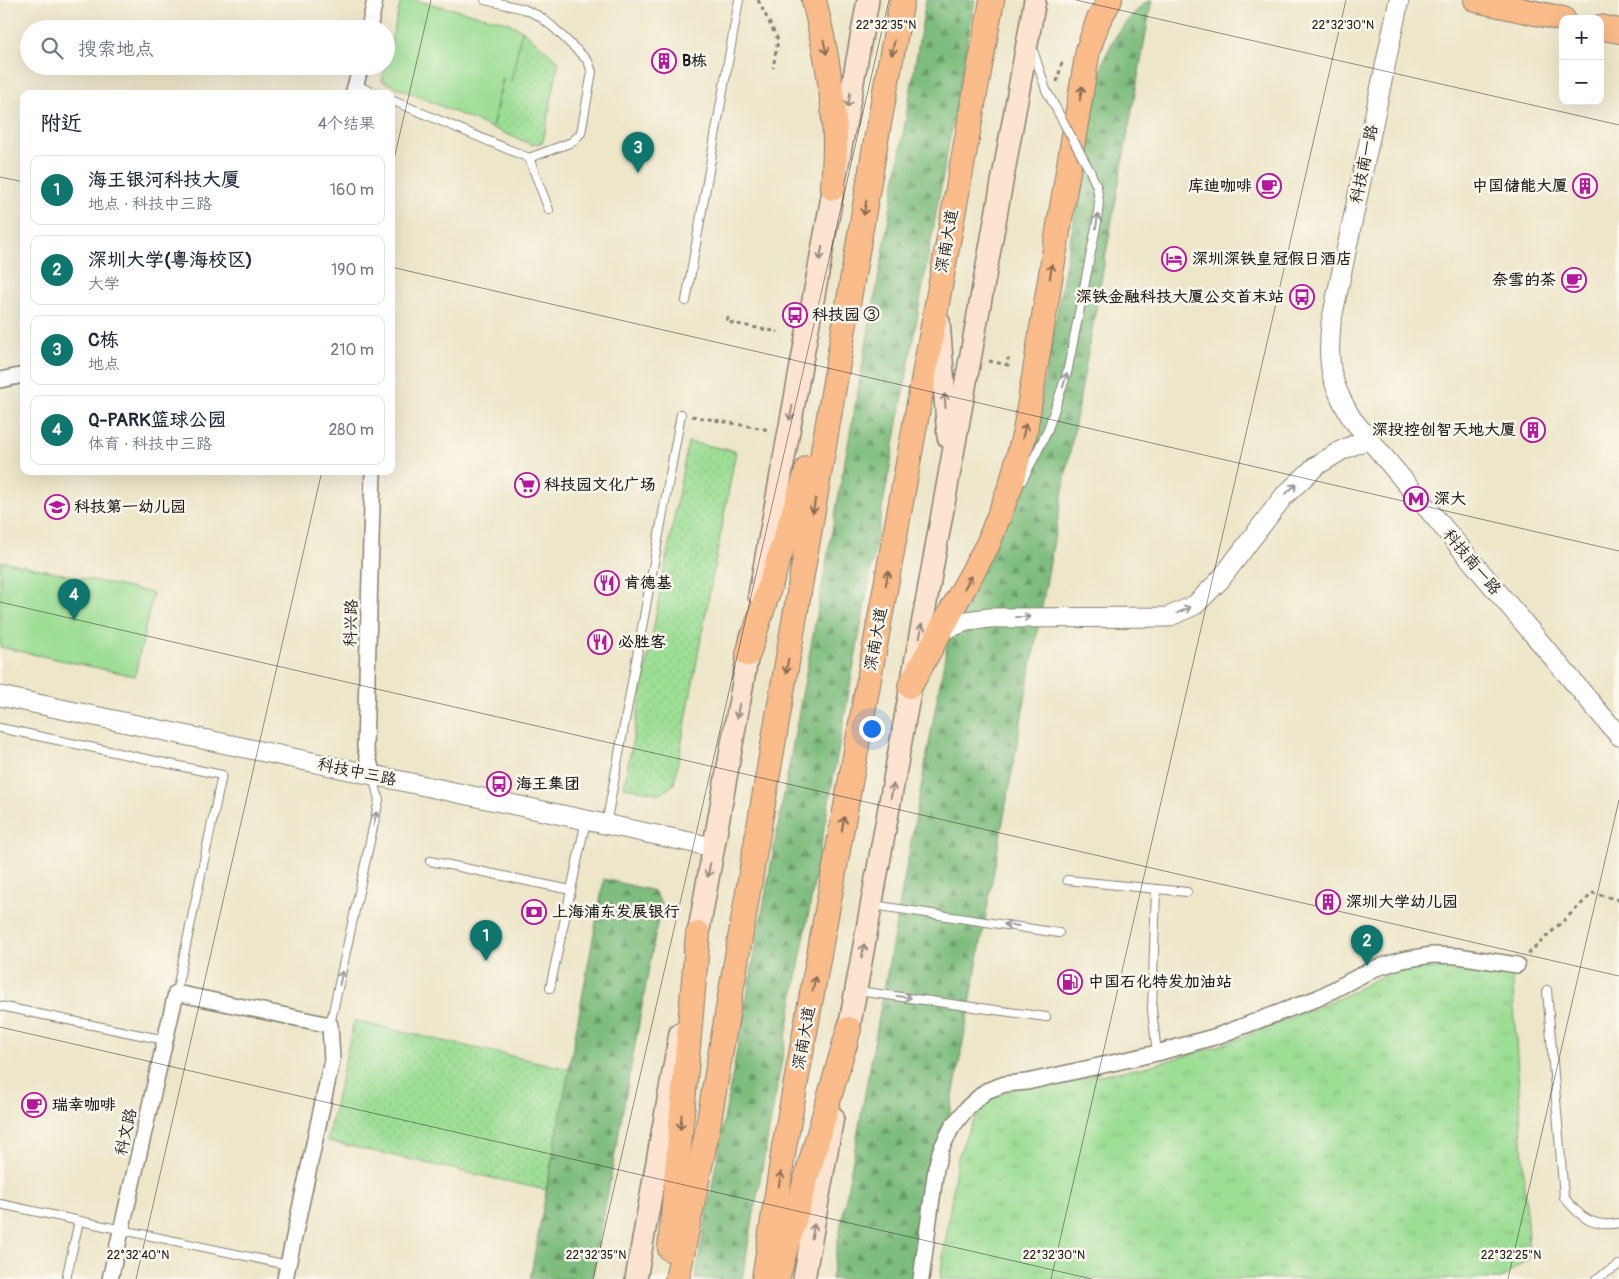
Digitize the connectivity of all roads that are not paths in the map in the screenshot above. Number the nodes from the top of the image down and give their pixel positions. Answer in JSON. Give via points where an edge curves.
{"nodes":[{"id":1,"x":375,"y":0,"type":"edge"},
{"id":2,"x":486,"y":0,"type":"edge"},
{"id":3,"x":739,"y":0,"type":"edge"},
{"id":4,"x":814,"y":0,"type":"edge"},
{"id":5,"x":868,"y":0,"type":"edge"},
{"id":6,"x":902,"y":0,"type":"edge"},
{"id":7,"x":992,"y":0,"type":"edge"},
{"id":8,"x":1035,"y":0,"type":"edge"},
{"id":9,"x":1110,"y":0,"type":"edge"},
{"id":10,"x":1399,"y":0,"type":"edge"},
{"id":11,"x":1476,"y":0,"type":"edge"},
{"id":12,"x":1559,"y":18,"type":"edge"},
{"id":13,"x":371,"y":20,"type":"edge"},
{"id":14,"x":1604,"y":28,"type":"edge"},
{"id":15,"x":1619,"y":31,"type":"edge"},
{"id":16,"x":1029,"y":33,"type":"junction"},
{"id":17,"x":358,"y":75,"type":"edge"},
{"id":18,"x":355,"y":89,"type":"edge"},
{"id":19,"x":395,"y":102,"type":"edge"},
{"id":20,"x":529,"y":158,"type":"junction"},
{"id":21,"x":833,"y":188,"type":"junction"},
{"id":22,"x":549,"y":210,"type":"dead end"},
{"id":23,"x":937,"y":299,"type":"junction"},
{"id":24,"x":686,"y":301,"type":"dead end"},
{"id":25,"x":20,"y":376,"type":"edge"},
{"id":26,"x":0,"y":380,"type":"edge"},
{"id":27,"x":834,"y":390,"type":"junction"},
{"id":28,"x":681,"y":414,"type":"road end"},
{"id":29,"x":1368,"y":439,"type":"junction"},
{"id":30,"x":950,"y":467,"type":"junction"},
{"id":31,"x":373,"y":475,"type":"edge"},
{"id":32,"x":988,"y":544,"type":"junction"},
{"id":33,"x":942,"y":630,"type":"junction"},
{"id":34,"x":748,"y":654,"type":"junction"},
{"id":35,"x":910,"y":686,"type":"junction"},
{"id":36,"x":0,"y":696,"type":"edge"},
{"id":37,"x":0,"y":728,"type":"edge"},
{"id":38,"x":1619,"y":736,"type":"edge"},
{"id":39,"x":373,"y":775,"type":"junction"},
{"id":40,"x":586,"y":820,"type":"junction"},
{"id":41,"x":606,"y":825,"type":"junction"},
{"id":42,"x":713,"y":847,"type":"junction"},
{"id":43,"x":430,"y":861,"type":"dead end"},
{"id":44,"x":1067,"y":880,"type":"dead end"},
{"id":45,"x":1156,"y":889,"type":"junction"},
{"id":46,"x":571,"y":890,"type":"junction"},
{"id":47,"x":1187,"y":892,"type":"dead end"},
{"id":48,"x":871,"y":904,"type":"junction"},
{"id":49,"x":1059,"y":933,"type":"dead end"},
{"id":50,"x":698,"y":934,"type":"junction"},
{"id":51,"x":1517,"y":965,"type":"road end"},
{"id":52,"x":550,"y":988,"type":"dead end"},
{"id":53,"x":856,"y":990,"type":"junction"},
{"id":54,"x":1547,"y":990,"type":"dead end"},
{"id":55,"x":176,"y":994,"type":"junction"},
{"id":56,"x":0,"y":1006,"type":"edge"},
{"id":57,"x":1046,"y":1017,"type":"dead end"},
{"id":58,"x":330,"y":1026,"type":"junction"},
{"id":59,"x":849,"y":1029,"type":"junction"},
{"id":60,"x":165,"y":1040,"type":"junction"},
{"id":61,"x":1157,"y":1053,"type":"junction"},
{"id":62,"x":0,"y":1204,"type":"edge"},
{"id":63,"x":79,"y":1221,"type":"junction"},
{"id":64,"x":1619,"y":1223,"type":"edge"},
{"id":65,"x":121,"y":1230,"type":"junction"},
{"id":66,"x":1619,"y":1265,"type":"edge"},
{"id":67,"x":286,"y":1272,"type":"edge"},
{"id":68,"x":66,"y":1279,"type":"edge"},
{"id":69,"x":110,"y":1279,"type":"edge"},
{"id":70,"x":636,"y":1279,"type":"edge"},
{"id":71,"x":668,"y":1279,"type":"edge"},
{"id":72,"x":677,"y":1279,"type":"edge"},
{"id":73,"x":764,"y":1279,"type":"edge"},
{"id":74,"x":777,"y":1279,"type":"edge"},
{"id":75,"x":804,"y":1279,"type":"edge"},
{"id":76,"x":921,"y":1279,"type":"edge"},
{"id":77,"x":1596,"y":1279,"type":"edge"}],
"edges":[{"from":1,"to":13,"type":"street"},
{"from":2,"to":20,"type":"lane","via":[[539,16],[588,60],[592,72],[580,133],[572,142]]},
{"from":3,"to":24,"type":"lane"},
{"from":4,"to":21,"type":"main road","one_way":true,"via":[[831,87],[835,141]]},
{"from":5,"to":21,"type":"main road","one_way":true},
{"from":6,"to":27,"type":"main road","one_way":true},
{"from":7,"to":23,"type":"main road","name":"深南大道"},
{"from":8,"to":16,"type":"main road"},
{"from":32,"to":9,"type":"main road","one_way":true,"via":[[1011,484],[1025,431],[1088,50],[1098,21]]},
{"from":10,"to":29,"type":"street","name":"科技南一路","via":[[1328,347],[1331,375],[1340,398]]},
{"from":11,"to":12,"type":"main road"},
{"from":14,"to":15,"type":"main road"},
{"from":16,"to":30,"type":"main road"},
{"from":32,"to":16,"type":"lane","one_way":true,"bridge":true,"via":[[1051,423],[1067,373],[1099,202],[1090,171],[1046,90]]},
{"from":17,"to":18,"type":"street"},
{"from":19,"to":20,"type":"lane"},
{"from":20,"to":22,"type":"lane"},
{"from":21,"to":34,"type":"main road","one_way":true},
{"from":30,"to":23,"type":"main road","one_way":true},
{"from":73,"to":23,"type":"main road","name":"深南大道","one_way":true,"via":[[784,1148]]},
{"from":25,"to":26,"type":"street"},
{"from":27,"to":34,"type":"main road"},
{"from":27,"to":72,"type":"main road","one_way":true,"via":[[707,1132]]},
{"from":28,"to":41,"type":"lane"},
{"from":33,"to":29,"type":"street","one_way":true,"via":[[967,621],[989,618],[1168,617],[1196,605],[1220,580],[1284,496],[1316,466]]},
{"from":29,"to":38,"type":"street","name":"科技南一路"},
{"from":35,"to":30,"type":"main road","one_way":true},
{"from":31,"to":39,"type":"street","name":"科兴路","via":[[365,747]]},
{"from":33,"to":32,"type":"main road","one_way":true},
{"from":33,"to":35,"type":"main road"},
{"from":34,"to":42,"type":"main road","one_way":true},
{"from":48,"to":35,"type":"main road","one_way":true},
{"from":36,"to":39,"type":"street","name":"科技中三路"},
{"from":37,"to":55,"type":"lane","via":[[222,775]]},
{"from":39,"to":40,"type":"street","name":"科技中三路"},
{"from":58,"to":39,"type":"lane","one_way":true,"via":[[379,800]]},
{"from":40,"to":41,"type":"street","name":"科技中三路"},
{"from":40,"to":46,"type":"lane"},
{"from":41,"to":42,"type":"street","name":"科技中三路"},
{"from":42,"to":50,"type":"main road","one_way":true},
{"from":43,"to":46,"type":"lane"},
{"from":44,"to":45,"type":"lane"},
{"from":45,"to":47,"type":"lane"},
{"from":45,"to":61,"type":"lane","via":[[1152,1010]]},
{"from":46,"to":52,"type":"lane"},
{"from":49,"to":48,"type":"lane","one_way":true},
{"from":53,"to":48,"type":"main road","one_way":true},
{"from":50,"to":70,"type":"main road"},
{"from":50,"to":71,"type":"main road","one_way":true},
{"from":51,"to":61,"type":"street","via":[[1458,956],[1432,955],[1402,960],[1373,969],[1318,998],[1263,1019]]},
{"from":53,"to":57,"type":"lane","one_way":true},
{"from":53,"to":59,"type":"main road"},
{"from":54,"to":64,"type":"lane","via":[[1564,1197],[1576,1212],[1592,1222],[1606,1226]]},
{"from":55,"to":58,"type":"street"},
{"from":55,"to":60,"type":"street","name":"科文路"},
{"from":56,"to":60,"type":"lane"},
{"from":58,"to":67,"type":"street","via":[[332,1060]]},
{"from":59,"to":74,"type":"main road"},
{"from":75,"to":59,"type":"main road","one_way":true},
{"from":60,"to":65,"type":"street","name":"科文路"},
{"from":61,"to":76,"type":"street","via":[[1005,1084],[986,1091],[968,1107],[952,1127],[941,1149]]},
{"from":62,"to":63,"type":"lane"},
{"from":63,"to":65,"type":"lane"},
{"from":63,"to":68,"type":"lane"},
{"from":65,"to":67,"type":"lane"},
{"from":65,"to":69,"type":"street","name":"科文路"},
{"from":66,"to":77,"type":"lane"}]}
